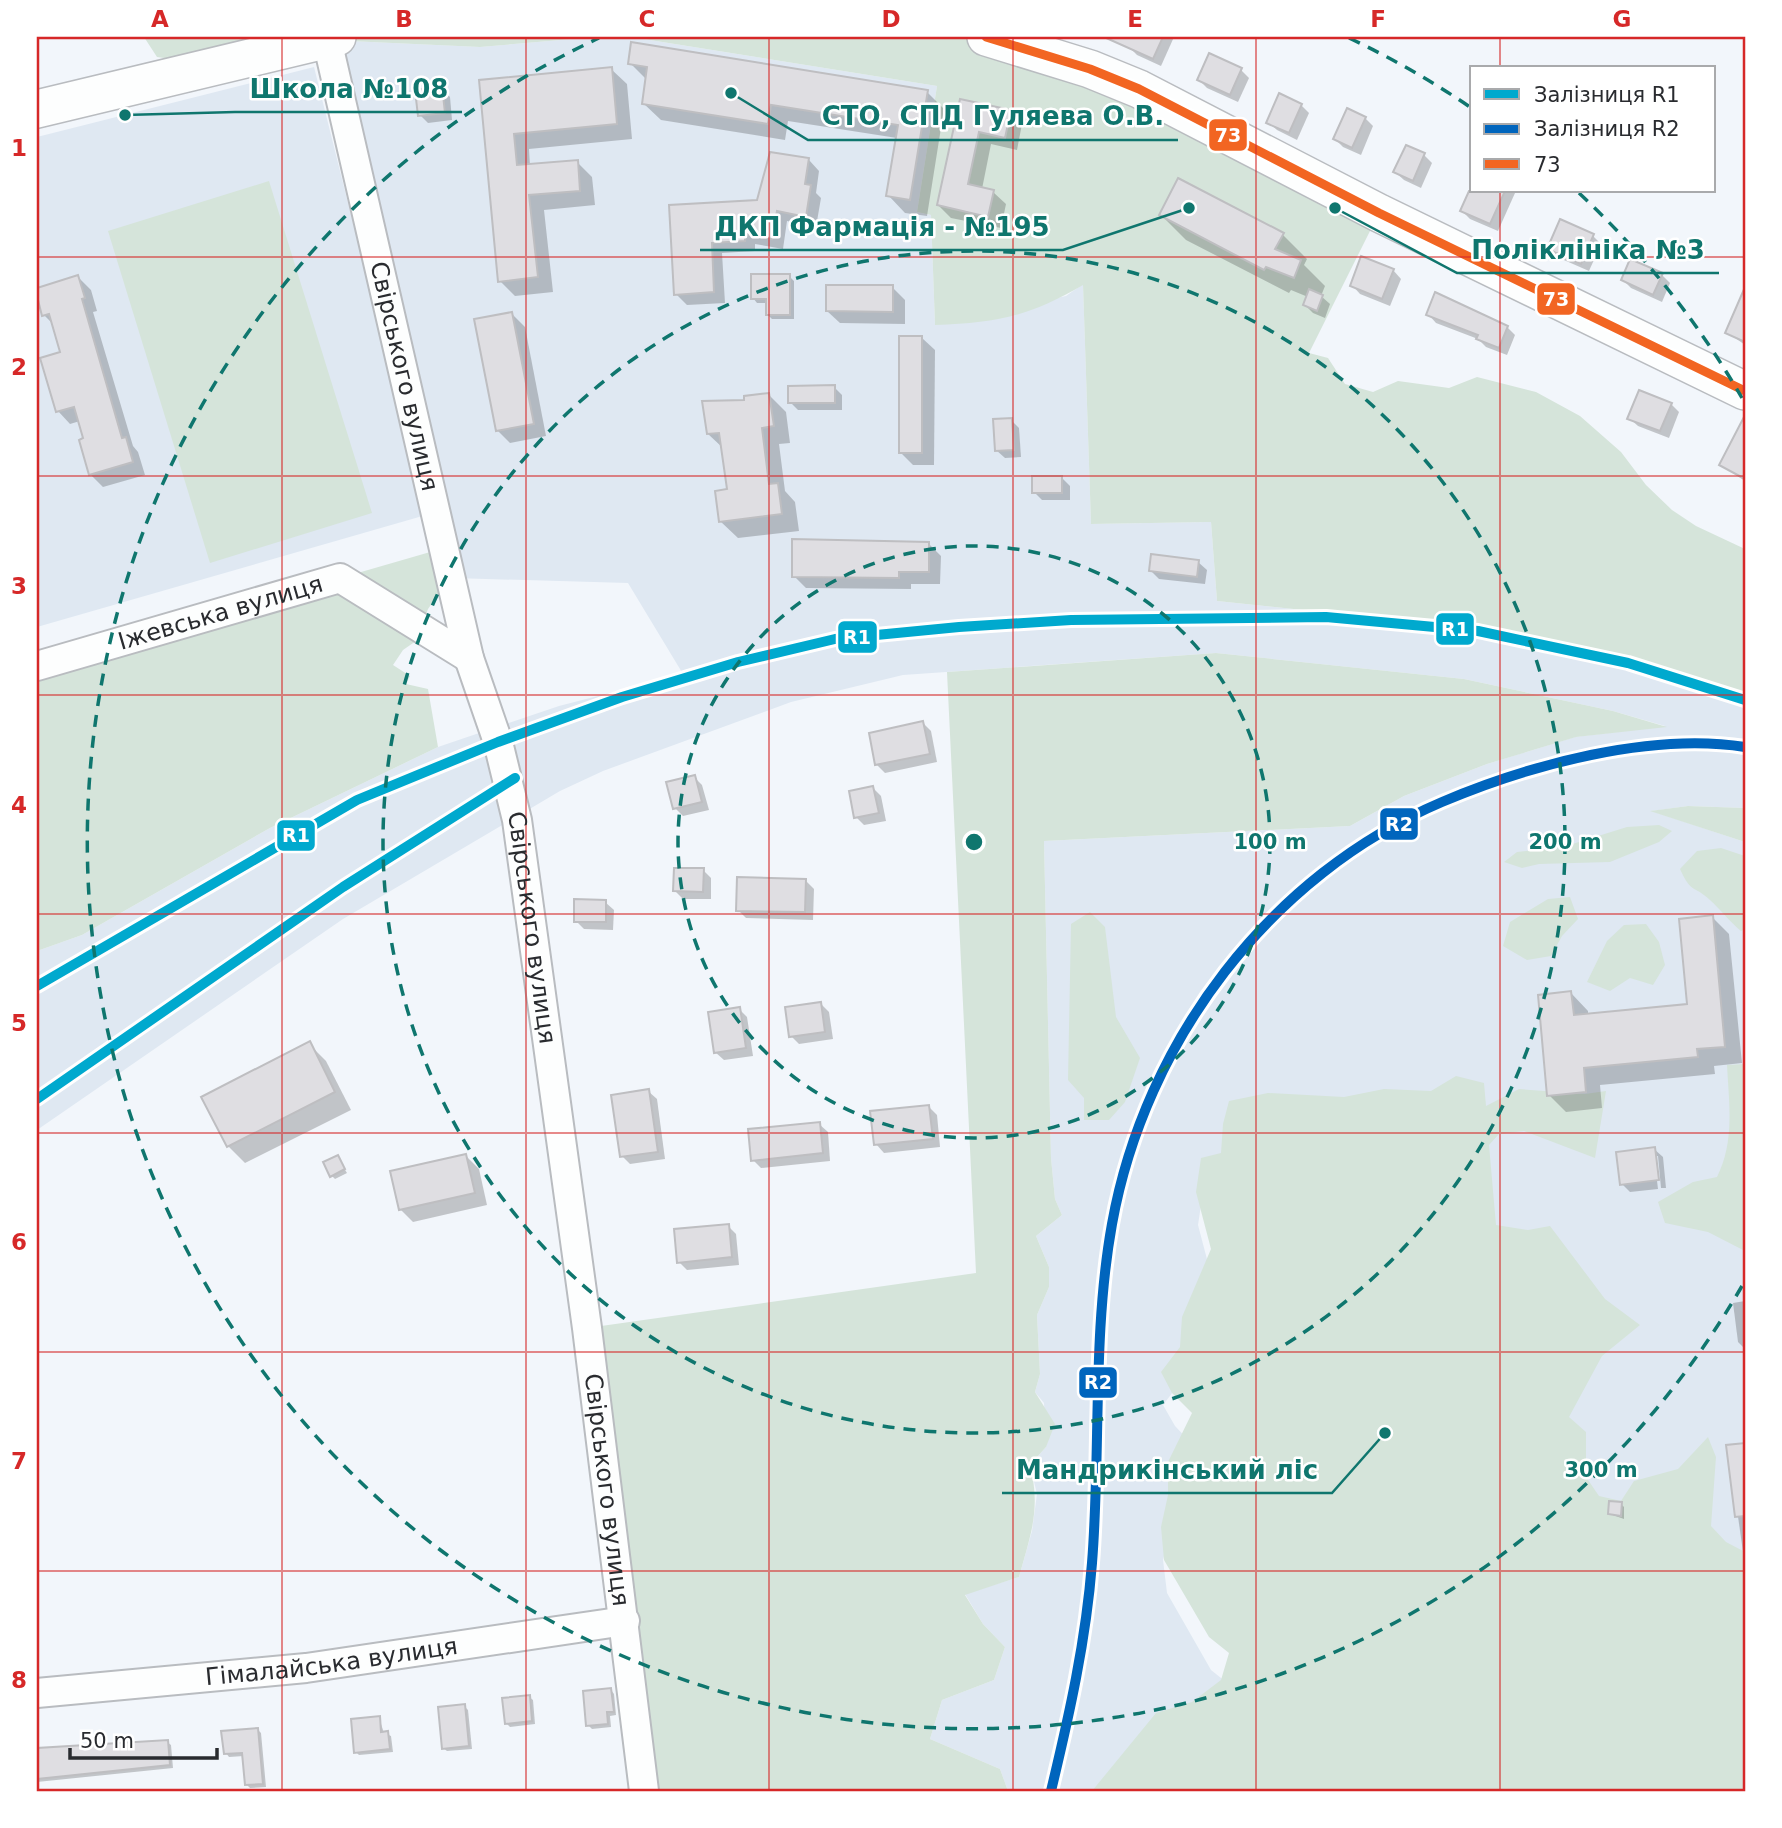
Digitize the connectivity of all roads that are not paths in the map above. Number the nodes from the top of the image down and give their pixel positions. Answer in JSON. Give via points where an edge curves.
{"nodes":[{"id":1,"x":986,"y":37,"type":"edge"},
{"id":2,"x":332,"y":38,"type":"edge"},
{"id":3,"x":268,"y":44,"type":"edge"},
{"id":4,"x":37,"y":108,"type":"edge"},
{"id":5,"x":1745,"y":391,"type":"edge"},
{"id":6,"x":469,"y":658,"type":"junction"},
{"id":7,"x":37,"y":666,"type":"edge"},
{"id":8,"x":625,"y":1621,"type":"junction"},
{"id":9,"x":37,"y":1693,"type":"edge"},
{"id":10,"x":644,"y":1791,"type":"edge"}],
"edges":[{"from":1,"to":5,"type":"main road","via":[[1139,89],[1379,213]]},
{"from":2,"to":3,"type":"main road"},
{"from":2,"to":6,"type":"street","name":"Свірського вулиця"},
{"from":3,"to":4,"type":"main road"},
{"from":6,"to":7,"type":"street","name":"Іжевська вулиця","via":[[340,578]]},
{"from":6,"to":8,"type":"street","name":"Свірського вулиця","via":[[498,742],[517,820]]},
{"from":8,"to":9,"type":"street","name":"Гімалайська вулиця","via":[[306,1668]]},
{"from":8,"to":10,"type":"street","name":"Свірського вулиця"}]}
